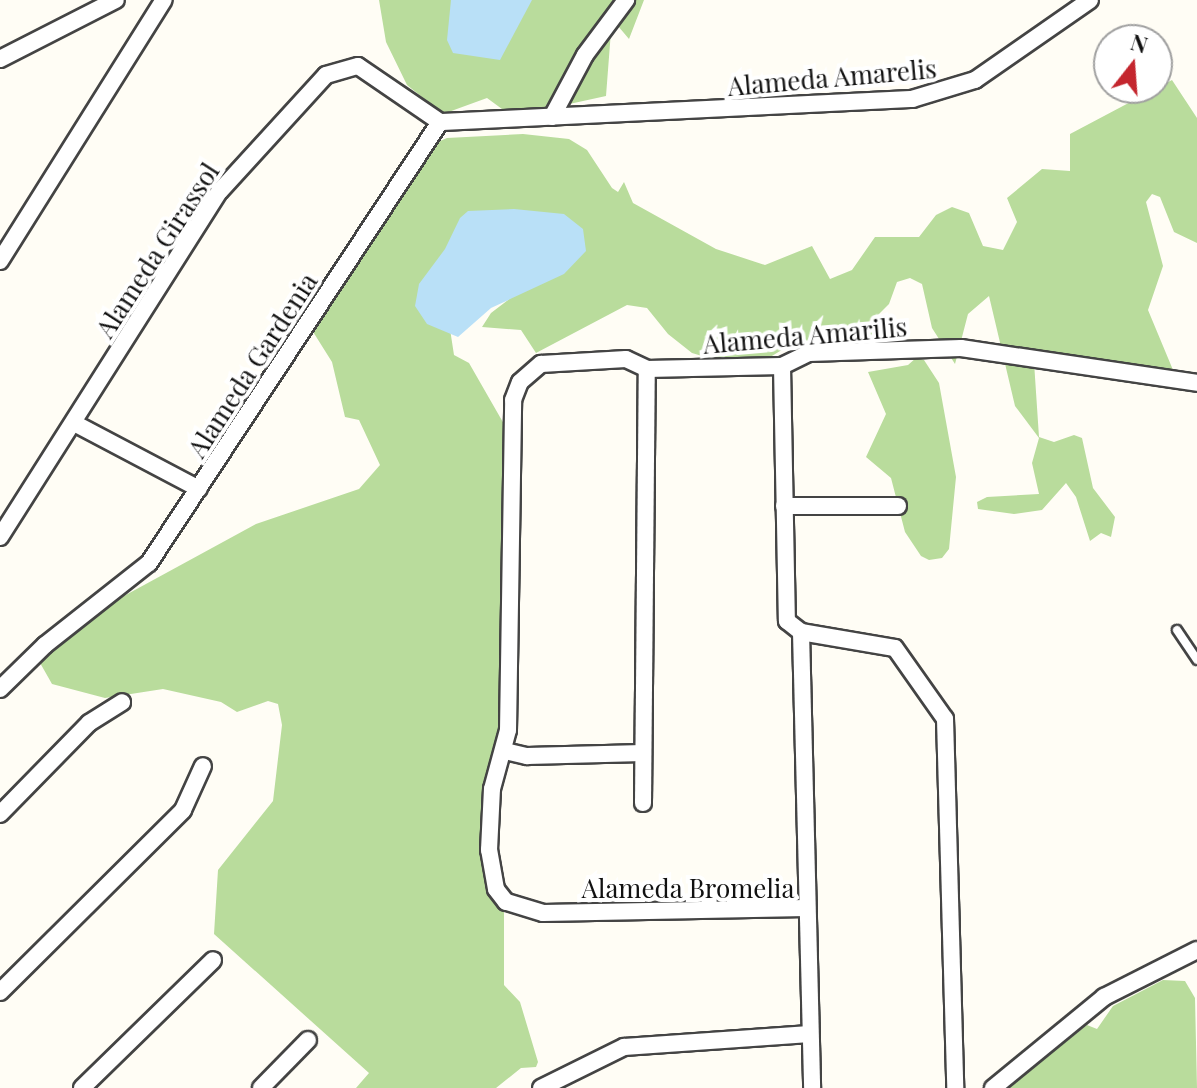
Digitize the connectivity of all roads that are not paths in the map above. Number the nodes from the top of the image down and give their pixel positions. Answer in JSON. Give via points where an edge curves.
{"nodes":[{"id":1,"x":116,"y":0,"type":"edge"},
{"id":2,"x":164,"y":0,"type":"edge"},
{"id":3,"x":626,"y":0,"type":"edge"},
{"id":4,"x":1090,"y":0,"type":"edge"},
{"id":5,"x":0,"y":59,"type":"edge"},
{"id":6,"x":552,"y":117,"type":"junction"},
{"id":7,"x":440,"y":122,"type":"junction"},
{"id":8,"x":0,"y":261,"type":"edge"},
{"id":9,"x":782,"y":366,"type":"junction"},
{"id":10,"x":647,"y":369,"type":"junction"},
{"id":11,"x":1197,"y":383,"type":"edge"},
{"id":12,"x":74,"y":423,"type":"junction"},
{"id":13,"x":199,"y":489,"type":"junction"},
{"id":14,"x":784,"y":506,"type":"junction"},
{"id":15,"x":898,"y":506,"type":"dead end"},
{"id":16,"x":0,"y":537,"type":"edge"},
{"id":17,"x":1177,"y":630,"type":"dead end"},
{"id":18,"x":801,"y":632,"type":"junction"},
{"id":19,"x":1197,"y":660,"type":"edge"},
{"id":20,"x":0,"y":689,"type":"edge"},
{"id":21,"x":122,"y":702,"type":"dead end"},
{"id":22,"x":505,"y":751,"type":"junction"},
{"id":23,"x":643,"y":753,"type":"junction"},
{"id":24,"x":203,"y":766,"type":"dead end"},
{"id":25,"x":643,"y":803,"type":"dead end"},
{"id":26,"x":0,"y":814,"type":"edge"},
{"id":27,"x":806,"y":908,"type":"junction"},
{"id":28,"x":1197,"y":950,"type":"edge"},
{"id":29,"x":213,"y":960,"type":"dead end"},
{"id":30,"x":0,"y":992,"type":"edge"},
{"id":31,"x":810,"y":1034,"type":"junction"},
{"id":32,"x":308,"y":1040,"type":"dead end"},
{"id":33,"x":82,"y":1088,"type":"edge"},
{"id":34,"x":261,"y":1088,"type":"edge"},
{"id":35,"x":541,"y":1088,"type":"edge"},
{"id":36,"x":812,"y":1088,"type":"edge"},
{"id":37,"x":955,"y":1088,"type":"edge"},
{"id":38,"x":993,"y":1088,"type":"edge"}],
"edges":[{"from":1,"to":5,"type":"street"},
{"from":2,"to":8,"type":"street"},
{"from":3,"to":6,"type":"street","via":[[585,55]]},
{"from":4,"to":6,"type":"street","name":"Alameda Amarelis","via":[[1002,65],[929,96],[669,115]]},
{"from":6,"to":7,"type":"street"},
{"from":7,"to":12,"type":"street","name":"Alameda Girassol","via":[[358,66],[326,75],[220,191]]},
{"from":7,"to":13,"type":"street","name":"Alameda Gardenia"},
{"from":9,"to":10,"type":"street","name":"Alameda Amarilis"},
{"from":9,"to":11,"type":"street","name":"Alameda Amarilis","via":[[809,353],[961,348]]},
{"from":9,"to":14,"type":"street"},
{"from":10,"to":22,"type":"street","name":"Alameda Amarilis","via":[[626,359],[541,364],[520,382],[513,400]]},
{"from":10,"to":23,"type":"street"},
{"from":12,"to":13,"type":"street"},
{"from":12,"to":16,"type":"street","name":"Alameda Girassol"},
{"from":13,"to":20,"type":"street","name":"Alameda Gardenia","via":[[138,575],[55,637]]},
{"from":14,"to":15,"type":"street"},
{"from":14,"to":18,"type":"street","via":[[787,621]]},
{"from":17,"to":19,"type":"lane"},
{"from":18,"to":27,"type":"street"},
{"from":18,"to":37,"type":"street","via":[[885,643],[943,710]]},
{"from":21,"to":26,"type":"street","via":[[89,723]]},
{"from":22,"to":23,"type":"street","via":[[527,756]]},
{"from":22,"to":27,"type":"street","name":"Alameda Bromelia","via":[[492,789],[489,850],[492,878],[506,902],[543,913]]},
{"from":23,"to":25,"type":"street"},
{"from":24,"to":30,"type":"street","via":[[183,810]]},
{"from":27,"to":31,"type":"street","name":"Alameda Bromelia"},
{"from":28,"to":38,"type":"street","via":[[1104,997]]},
{"from":29,"to":33,"type":"street"},
{"from":31,"to":35,"type":"street","via":[[624,1047]]},
{"from":31,"to":36,"type":"street","name":"Alameda Bromelia"},
{"from":32,"to":34,"type":"street"}]}
